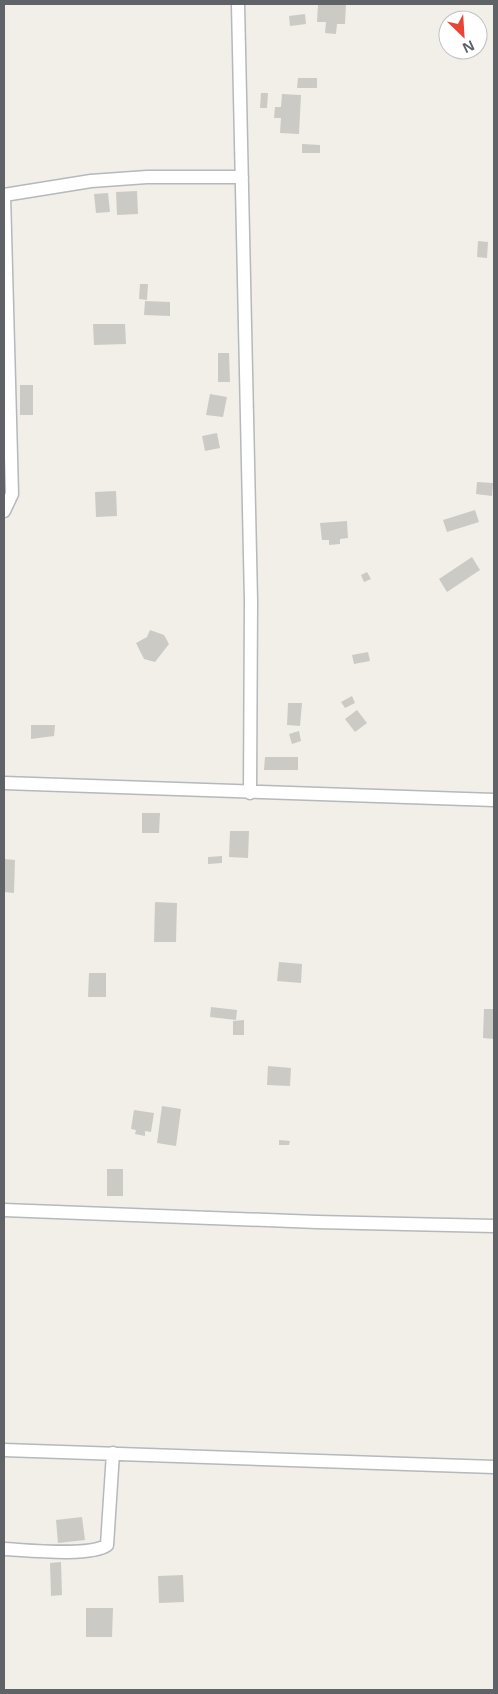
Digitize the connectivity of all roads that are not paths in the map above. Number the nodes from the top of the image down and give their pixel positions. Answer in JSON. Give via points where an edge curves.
{"nodes":[{"id":1,"x":238,"y":4,"type":"edge"},
{"id":2,"x":242,"y":177,"type":"junction"},
{"id":3,"x":4,"y":195,"type":"edge"},
{"id":4,"x":4,"y":511,"type":"edge"},
{"id":5,"x":4,"y":783,"type":"edge"},
{"id":6,"x":250,"y":793,"type":"junction"},
{"id":7,"x":494,"y":800,"type":"edge"},
{"id":8,"x":4,"y":1210,"type":"edge"},
{"id":9,"x":494,"y":1226,"type":"edge"},
{"id":10,"x":4,"y":1450,"type":"edge"},
{"id":11,"x":112,"y":1453,"type":"junction"},
{"id":12,"x":494,"y":1466,"type":"edge"},
{"id":13,"x":4,"y":1549,"type":"edge"}],
"edges":[{"from":1,"to":2,"type":"street"},
{"from":2,"to":3,"type":"street","via":[[91,181]]},
{"from":2,"to":6,"type":"street","via":[[251,592]]},
{"from":3,"to":4,"type":"street","via":[[12,494]]},
{"from":5,"to":6,"type":"street"},
{"from":6,"to":7,"type":"street"},
{"from":8,"to":9,"type":"street"},
{"from":10,"to":11,"type":"street"},
{"from":11,"to":12,"type":"street"},
{"from":11,"to":13,"type":"street","via":[[107,1545],[86,1551]]}]}
